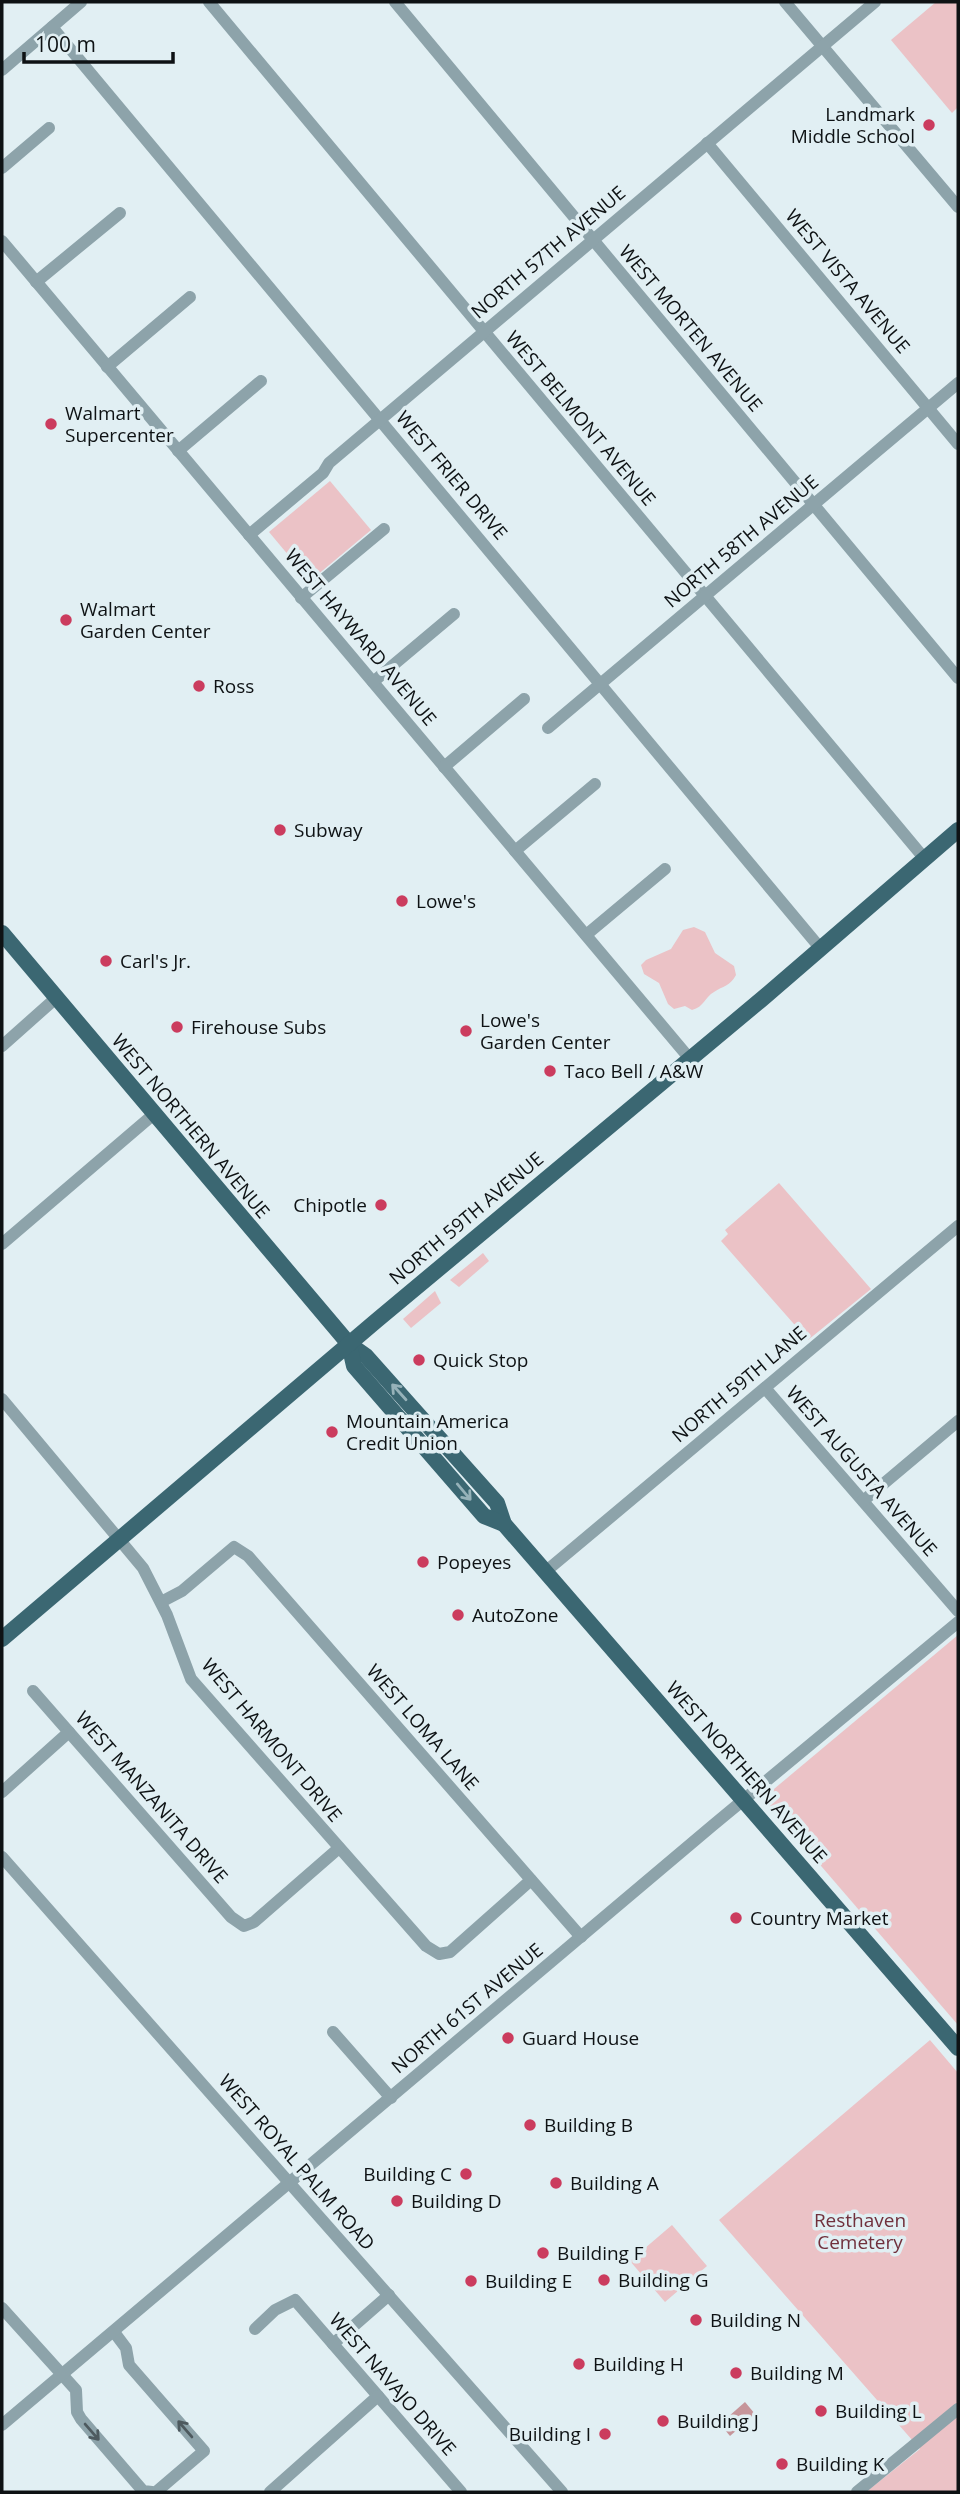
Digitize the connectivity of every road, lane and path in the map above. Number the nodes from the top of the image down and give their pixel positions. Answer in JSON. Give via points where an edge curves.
{"nodes":[{"id":1,"x":81,"y":2,"type":"edge"},
{"id":2,"x":209,"y":2,"type":"edge"},
{"id":3,"x":395,"y":2,"type":"edge"},
{"id":4,"x":785,"y":2,"type":"edge"},
{"id":5,"x":875,"y":2,"type":"edge"},
{"id":6,"x":52,"y":27,"type":"junction"},
{"id":7,"x":822,"y":46,"type":"junction"},
{"id":8,"x":2,"y":69,"type":"edge"},
{"id":9,"x":49,"y":128,"type":"dead end"},
{"id":10,"x":707,"y":143,"type":"junction"},
{"id":11,"x":2,"y":168,"type":"edge"},
{"id":12,"x":958,"y":208,"type":"edge"},
{"id":13,"x":120,"y":213,"type":"dead end"},
{"id":14,"x":593,"y":240,"type":"junction"},
{"id":15,"x":2,"y":241,"type":"edge"},
{"id":16,"x":36,"y":282,"type":"junction"},
{"id":17,"x":190,"y":297,"type":"dead end"},
{"id":18,"x":485,"y":331,"type":"junction"},
{"id":19,"x":107,"y":367,"type":"junction"},
{"id":20,"x":261,"y":381,"type":"dead end"},
{"id":21,"x":958,"y":383,"type":"edge"},
{"id":22,"x":929,"y":408,"type":"junction"},
{"id":23,"x":380,"y":419,"type":"junction"},
{"id":24,"x":958,"y":444,"type":"edge"},
{"id":25,"x":178,"y":451,"type":"junction"},
{"id":26,"x":814,"y":505,"type":"junction"},
{"id":27,"x":384,"y":529,"type":"dead end"},
{"id":28,"x":249,"y":535,"type":"junction"},
{"id":29,"x":705,"y":597,"type":"junction"},
{"id":30,"x":301,"y":598,"type":"junction"},
{"id":31,"x":454,"y":614,"type":"dead end"},
{"id":32,"x":958,"y":678,"type":"edge"},
{"id":33,"x":373,"y":682,"type":"junction"},
{"id":34,"x":600,"y":684,"type":"junction"},
{"id":35,"x":524,"y":699,"type":"dead end"},
{"id":36,"x":548,"y":728,"type":"dead end"},
{"id":37,"x":444,"y":767,"type":"junction"},
{"id":38,"x":595,"y":784,"type":"dead end"},
{"id":39,"x":958,"y":830,"type":"edge"},
{"id":40,"x":515,"y":851,"type":"junction"},
{"id":41,"x":923,"y":858,"type":"junction"},
{"id":42,"x":666,"y":869,"type":"dead end"},
{"id":43,"x":2,"y":933,"type":"edge"},
{"id":44,"x":586,"y":935,"type":"junction"},
{"id":45,"x":821,"y":949,"type":"junction"},
{"id":46,"x":56,"y":998,"type":"junction"},
{"id":47,"x":2,"y":1046,"type":"edge"},
{"id":48,"x":690,"y":1059,"type":"junction"},
{"id":49,"x":154,"y":1114,"type":"junction"},
{"id":50,"x":958,"y":1226,"type":"edge"},
{"id":51,"x":2,"y":1244,"type":"edge"},
{"id":52,"x":349,"y":1344,"type":"junction"},
{"id":53,"x":765,"y":1388,"type":"junction"},
{"id":54,"x":2,"y":1399,"type":"edge"},
{"id":55,"x":958,"y":1421,"type":"edge"},
{"id":56,"x":863,"y":1501,"type":"junction"},
{"id":57,"x":120,"y":1539,"type":"junction"},
{"id":58,"x":545,"y":1572,"type":"junction"},
{"id":59,"x":161,"y":1602,"type":"junction"},
{"id":60,"x":958,"y":1611,"type":"edge"},
{"id":61,"x":958,"y":1622,"type":"edge"},
{"id":62,"x":2,"y":1639,"type":"edge"},
{"id":63,"x":33,"y":1691,"type":"dead end"},
{"id":64,"x":69,"y":1732,"type":"junction"},
{"id":65,"x":2,"y":1792,"type":"edge"},
{"id":66,"x":744,"y":1800,"type":"junction"},
{"id":67,"x":339,"y":1848,"type":"junction"},
{"id":68,"x":2,"y":1857,"type":"edge"},
{"id":69,"x":531,"y":1880,"type":"junction"},
{"id":70,"x":581,"y":1937,"type":"junction"},
{"id":71,"x":333,"y":2032,"type":"dead end"},
{"id":72,"x":958,"y":2048,"type":"edge"},
{"id":73,"x":391,"y":2098,"type":"junction"},
{"id":74,"x":290,"y":2184,"type":"junction"},
{"id":75,"x":389,"y":2295,"type":"junction"},
{"id":76,"x":2,"y":2308,"type":"edge"},
{"id":77,"x":255,"y":2329,"type":"dead end"},
{"id":78,"x":114,"y":2332,"type":"junction"},
{"id":79,"x":333,"y":2344,"type":"junction"},
{"id":80,"x":61,"y":2376,"type":"junction"},
{"id":81,"x":378,"y":2396,"type":"junction"},
{"id":82,"x":958,"y":2409,"type":"edge"},
{"id":83,"x":2,"y":2425,"type":"edge"},
{"id":84,"x":154,"y":2492,"type":"edge"},
{"id":85,"x":270,"y":2492,"type":"edge"},
{"id":86,"x":461,"y":2492,"type":"edge"},
{"id":87,"x":562,"y":2492,"type":"edge"},
{"id":88,"x":857,"y":2492,"type":"edge"}],
"edges":[{"from":1,"to":6,"type":"street"},
{"from":2,"to":18,"type":"street","name":"WEST BELMONT AVENUE"},
{"from":3,"to":14,"type":"street","name":"WEST MORTEN AVENUE"},
{"from":4,"to":7,"type":"street"},
{"from":5,"to":7,"type":"street","name":"NORTH 57TH AVENUE"},
{"from":6,"to":8,"type":"street"},
{"from":6,"to":23,"type":"street","name":"WEST FRIER DRIVE"},
{"from":7,"to":10,"type":"street","name":"NORTH 57TH AVENUE"},
{"from":7,"to":12,"type":"street"},
{"from":9,"to":11,"type":"street"},
{"from":10,"to":14,"type":"street","name":"NORTH 57TH AVENUE"},
{"from":10,"to":22,"type":"street","name":"WEST VISTA AVENUE"},
{"from":13,"to":16,"type":"street"},
{"from":14,"to":18,"type":"street","name":"NORTH 57TH AVENUE"},
{"from":14,"to":26,"type":"street","name":"WEST MORTEN AVENUE"},
{"from":15,"to":16,"type":"street","name":"WEST HAYWARD AVENUE"},
{"from":16,"to":19,"type":"street","name":"WEST HAYWARD AVENUE"},
{"from":17,"to":19,"type":"street"},
{"from":18,"to":23,"type":"street","name":"NORTH 57TH AVENUE"},
{"from":18,"to":29,"type":"street","name":"WEST BELMONT AVENUE"},
{"from":19,"to":25,"type":"street","name":"WEST HAYWARD AVENUE"},
{"from":20,"to":25,"type":"street"},
{"from":21,"to":22,"type":"street","name":"NORTH 58TH AVENUE"},
{"from":22,"to":24,"type":"street","name":"WEST VISTA AVENUE"},
{"from":22,"to":26,"type":"street","name":"NORTH 58TH AVENUE"},
{"from":23,"to":28,"type":"street","name":"NORTH 57TH AVENUE"},
{"from":23,"to":34,"type":"street","name":"WEST FRIER DRIVE"},
{"from":25,"to":28,"type":"street","name":"WEST HAYWARD AVENUE"},
{"from":26,"to":29,"type":"street","name":"NORTH 58TH AVENUE"},
{"from":26,"to":32,"type":"street","name":"WEST MORTEN AVENUE"},
{"from":27,"to":30,"type":"street"},
{"from":28,"to":30,"type":"street","name":"WEST HAYWARD AVENUE"},
{"from":29,"to":34,"type":"street","name":"NORTH 58TH AVENUE"},
{"from":29,"to":41,"type":"street","name":"WEST BELMONT AVENUE"},
{"from":30,"to":33,"type":"street","name":"WEST HAYWARD AVENUE"},
{"from":31,"to":33,"type":"street"},
{"from":33,"to":37,"type":"street","name":"WEST HAYWARD AVENUE"},
{"from":34,"to":36,"type":"street","name":"NORTH 58TH AVENUE"},
{"from":34,"to":45,"type":"street","name":"WEST FRIER DRIVE"},
{"from":35,"to":37,"type":"street"},
{"from":37,"to":40,"type":"street","name":"WEST HAYWARD AVENUE"},
{"from":38,"to":40,"type":"street"},
{"from":39,"to":41,"type":"main road","name":"NORTH 59TH AVENUE"},
{"from":40,"to":44,"type":"street","name":"WEST HAYWARD AVENUE"},
{"from":41,"to":45,"type":"main road","name":"NORTH 59TH AVENUE"},
{"from":42,"to":44,"type":"street"},
{"from":43,"to":46,"type":"main road","name":"WEST NORTHERN AVENUE"},
{"from":44,"to":48,"type":"street","name":"WEST HAYWARD AVENUE"},
{"from":45,"to":48,"type":"main road","name":"NORTH 59TH AVENUE"},
{"from":46,"to":47,"type":"street"},
{"from":46,"to":49,"type":"main road","name":"WEST NORTHERN AVENUE"},
{"from":48,"to":52,"type":"main road","name":"NORTH 59TH AVENUE"},
{"from":49,"to":51,"type":"street"},
{"from":49,"to":52,"type":"main road","name":"WEST NORTHERN AVENUE"},
{"from":50,"to":53,"type":"street","name":"NORTH 59TH LANE"},
{"from":52,"to":57,"type":"main road","name":"NORTH 59TH AVENUE"},
{"from":52,"to":58,"type":"main road","name":"WEST NORTHERN AVENUE","via":[[366,1356],[496,1503],[504,1524]]},
{"from":53,"to":56,"type":"street","name":"WEST AUGUSTA AVENUE"},
{"from":53,"to":58,"type":"street","name":"NORTH 59TH LANE"},
{"from":54,"to":57,"type":"street","name":"WEST HARMONT DRIVE"},
{"from":55,"to":56,"type":"street"},
{"from":56,"to":60,"type":"street","name":"WEST AUGUSTA AVENUE"},
{"from":57,"to":59,"type":"street","name":"WEST HARMONT DRIVE"},
{"from":57,"to":62,"type":"main road","name":"NORTH 59TH AVENUE"},
{"from":58,"to":66,"type":"main road","name":"WEST NORTHERN AVENUE"},
{"from":59,"to":67,"type":"street","name":"WEST HARMONT DRIVE","via":[[191,1679]]},
{"from":59,"to":69,"type":"street","name":"WEST LOMA LANE","via":[[182,1591],[234,1547],[248,1556]]},
{"from":61,"to":66,"type":"street","name":"NORTH 61ST AVENUE"},
{"from":63,"to":64,"type":"street","name":"WEST MANZANITA DRIVE"},
{"from":64,"to":65,"type":"street"},
{"from":64,"to":67,"type":"street","name":"WEST MANZANITA DRIVE","via":[[231,1917],[244,1926]]},
{"from":66,"to":70,"type":"street","name":"NORTH 61ST AVENUE"},
{"from":66,"to":72,"type":"main road","name":"WEST NORTHERN AVENUE"},
{"from":67,"to":69,"type":"street","name":"WEST HARMONT DRIVE","via":[[439,1954],[450,1952]]},
{"from":68,"to":74,"type":"street","name":"WEST ROYAL PALM ROAD"},
{"from":69,"to":70,"type":"street","name":"WEST LOMA LANE"},
{"from":70,"to":73,"type":"street","name":"NORTH 61ST AVENUE"},
{"from":71,"to":73,"type":"street"},
{"from":73,"to":74,"type":"street","name":"NORTH 61ST AVENUE"},
{"from":74,"to":75,"type":"street","name":"WEST ROYAL PALM ROAD"},
{"from":74,"to":78,"type":"street","name":"NORTH 61ST AVENUE"},
{"from":75,"to":79,"type":"street"},
{"from":75,"to":87,"type":"street","name":"WEST ROYAL PALM ROAD"},
{"from":76,"to":80,"type":"street"},
{"from":77,"to":79,"type":"street","name":"WEST NAVAJO DRIVE","via":[[275,2310],[295,2300]]},
{"from":78,"to":80,"type":"street","name":"NORTH 61ST AVENUE"},
{"from":84,"to":78,"type":"street","one_way":true,"via":[[204,2451],[129,2365],[126,2348]]},
{"from":79,"to":81,"type":"street","name":"WEST NAVAJO DRIVE"},
{"from":80,"to":83,"type":"street","name":"NORTH 61ST AVENUE"},
{"from":80,"to":84,"type":"street","one_way":true,"via":[[76,2390],[81,2419],[143,2491]]},
{"from":81,"to":85,"type":"street"},
{"from":81,"to":86,"type":"street","name":"WEST NAVAJO DRIVE"},
{"from":82,"to":88,"type":"street"}]}
